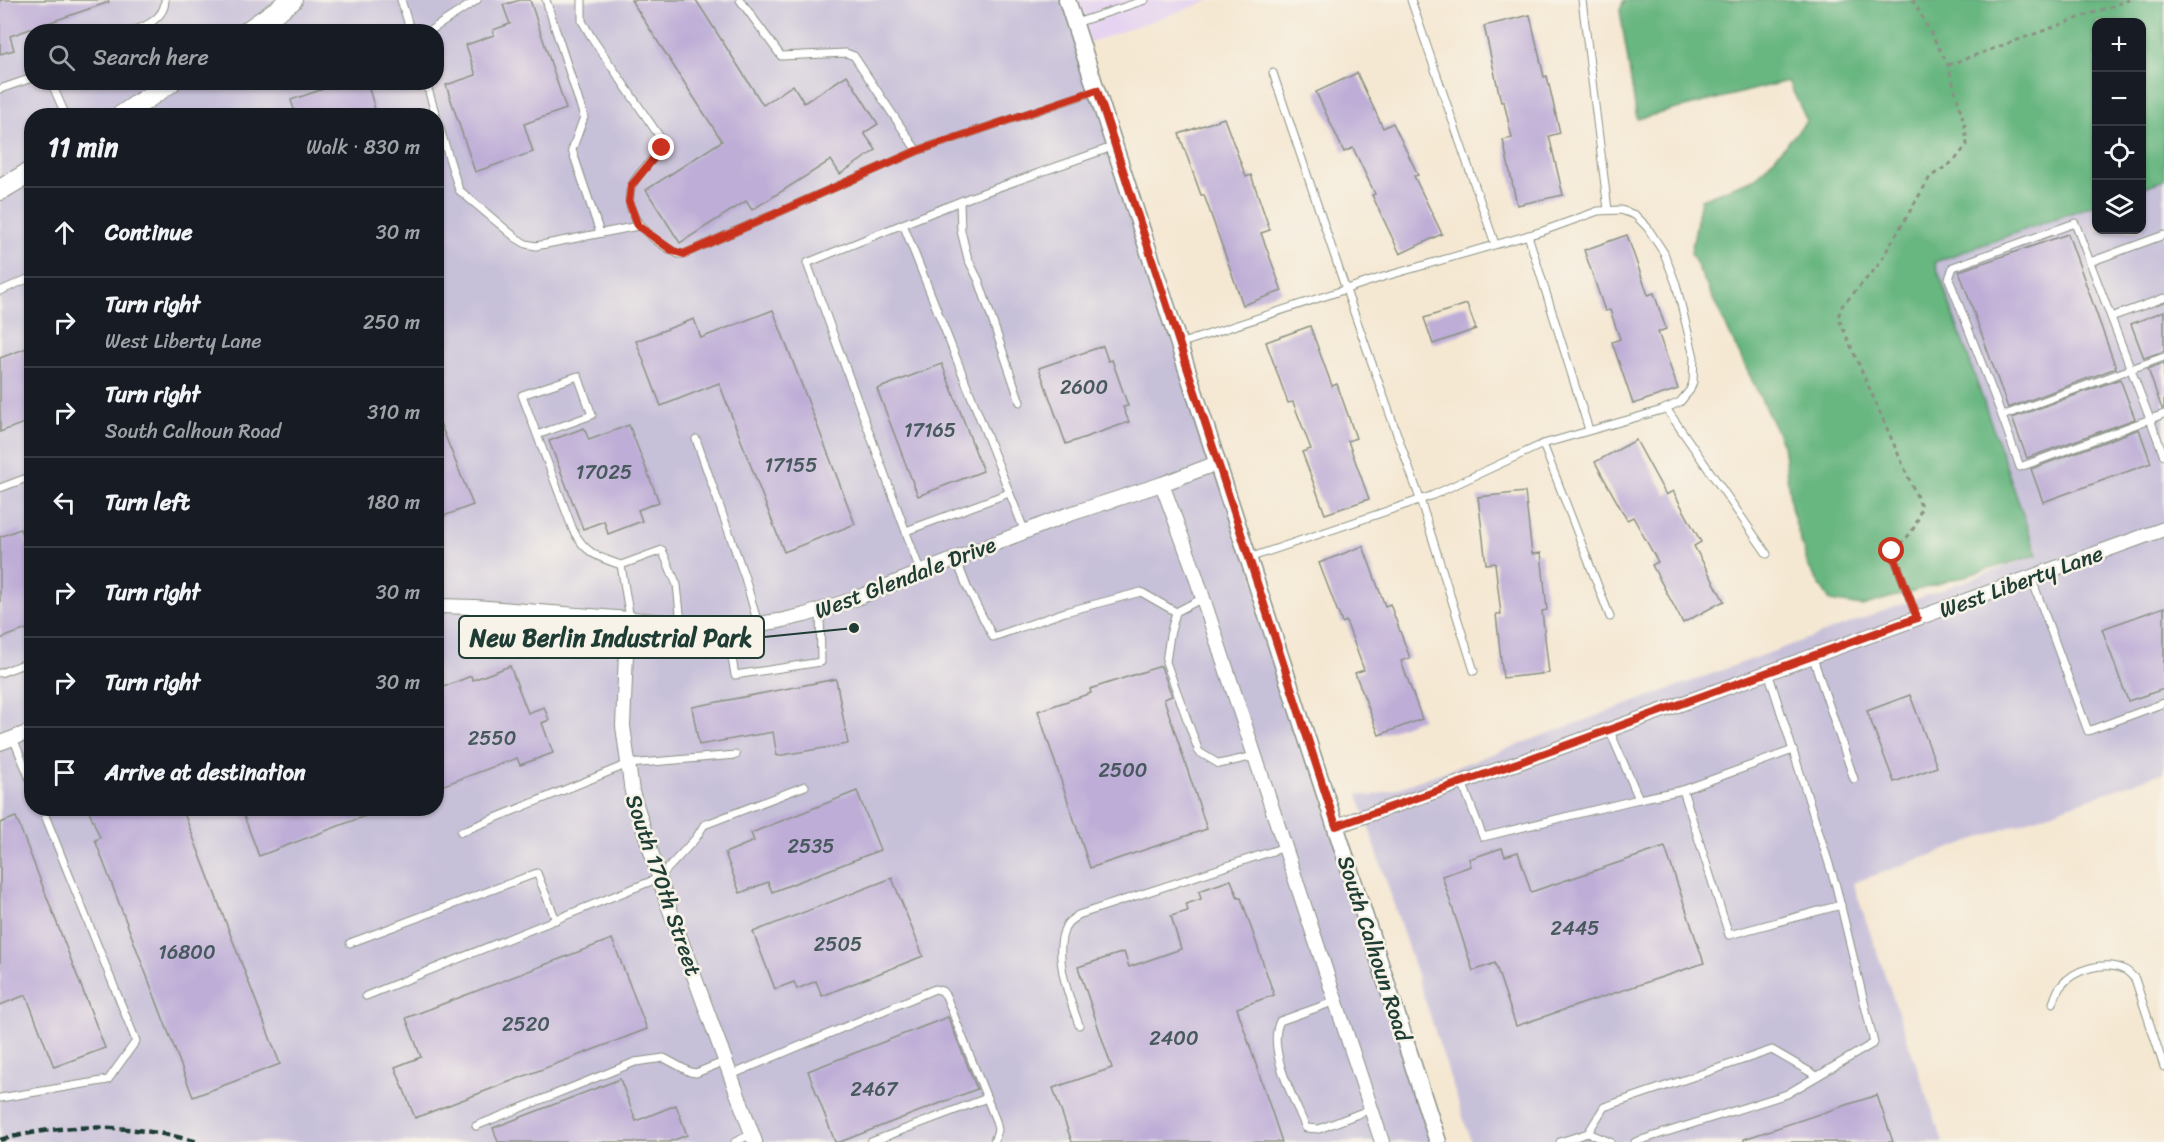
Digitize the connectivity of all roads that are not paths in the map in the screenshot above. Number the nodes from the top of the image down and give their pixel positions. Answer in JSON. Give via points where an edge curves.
{"nodes":[{"id":1,"x":165,"y":0,"type":"edge"},
{"id":2,"x":292,"y":0,"type":"edge"},
{"id":3,"x":401,"y":0,"type":"edge"},
{"id":4,"x":477,"y":0,"type":"edge"},
{"id":5,"x":546,"y":0,"type":"edge"},
{"id":6,"x":582,"y":0,"type":"edge"},
{"id":7,"x":740,"y":0,"type":"edge"},
{"id":8,"x":1067,"y":0,"type":"edge"},
{"id":9,"x":1145,"y":0,"type":"edge"},
{"id":10,"x":1411,"y":0,"type":"edge"},
{"id":11,"x":1582,"y":0,"type":"edge"},
{"id":12,"x":149,"y":24,"type":"edge"},
{"id":13,"x":258,"y":24,"type":"edge"},
{"id":14,"x":408,"y":24,"type":"edge"},
{"id":15,"x":440,"y":24,"type":"edge"},
{"id":16,"x":1075,"y":24,"type":"junction"},
{"id":17,"x":1273,"y":73,"type":"dead end"},
{"id":18,"x":24,"y":81,"type":"edge"},
{"id":19,"x":0,"y":89,"type":"edge"},
{"id":20,"x":55,"y":90,"type":"edge"},
{"id":21,"x":159,"y":90,"type":"edge"},
{"id":22,"x":428,"y":90,"type":"edge"},
{"id":23,"x":1097,"y":90,"type":"junction"},
{"id":24,"x":62,"y":108,"type":"edge"},
{"id":25,"x":133,"y":108,"type":"edge"},
{"id":26,"x":434,"y":108,"type":"edge"},
{"id":27,"x":444,"y":142,"type":"edge"},
{"id":28,"x":1114,"y":146,"type":"junction"},
{"id":29,"x":917,"y":151,"type":"junction"},
{"id":30,"x":24,"y":176,"type":"edge"},
{"id":31,"x":0,"y":190,"type":"edge"},
{"id":32,"x":960,"y":202,"type":"junction"},
{"id":33,"x":1608,"y":210,"type":"junction"},
{"id":34,"x":903,"y":224,"type":"junction"},
{"id":35,"x":638,"y":226,"type":"junction"},
{"id":36,"x":600,"y":233,"type":"junction"},
{"id":37,"x":1528,"y":235,"type":"junction"},
{"id":38,"x":2164,"y":235,"type":"edge"},
{"id":39,"x":1495,"y":244,"type":"junction"},
{"id":40,"x":2090,"y":262,"type":"junction"},
{"id":41,"x":24,"y":281,"type":"edge"},
{"id":42,"x":1346,"y":290,"type":"junction"},
{"id":43,"x":0,"y":291,"type":"edge"},
{"id":44,"x":2164,"y":298,"type":"edge"},
{"id":45,"x":2111,"y":317,"type":"junction"},
{"id":46,"x":1179,"y":344,"type":"junction"},
{"id":47,"x":2164,"y":357,"type":"edge"},
{"id":48,"x":2131,"y":369,"type":"junction"},
{"id":49,"x":1020,"y":402,"type":"dead end"},
{"id":50,"x":1666,"y":408,"type":"junction"},
{"id":51,"x":2164,"y":414,"type":"edge"},
{"id":52,"x":2002,"y":416,"type":"junction"},
{"id":53,"x":2150,"y":420,"type":"junction"},
{"id":54,"x":1589,"y":430,"type":"junction"},
{"id":55,"x":537,"y":435,"type":"junction"},
{"id":56,"x":696,"y":439,"type":"dead end"},
{"id":57,"x":1543,"y":444,"type":"junction"},
{"id":58,"x":2164,"y":456,"type":"edge"},
{"id":59,"x":1217,"y":463,"type":"junction"},
{"id":60,"x":24,"y":479,"type":"edge"},
{"id":61,"x":1162,"y":483,"type":"junction"},
{"id":62,"x":0,"y":488,"type":"edge"},
{"id":63,"x":1009,"y":493,"type":"junction"},
{"id":64,"x":1420,"y":499,"type":"junction"},
{"id":65,"x":2164,"y":529,"type":"edge"},
{"id":66,"x":906,"y":531,"type":"junction"},
{"id":67,"x":1025,"y":532,"type":"junction"},
{"id":68,"x":1892,"y":551,"type":"road end"},
{"id":69,"x":1767,"y":554,"type":"dead end"},
{"id":70,"x":1249,"y":558,"type":"junction"},
{"id":71,"x":956,"y":559,"type":"junction"},
{"id":72,"x":621,"y":565,"type":"junction"},
{"id":73,"x":921,"y":573,"type":"junction"},
{"id":74,"x":2031,"y":577,"type":"junction"},
{"id":75,"x":1203,"y":598,"type":"junction"},
{"id":76,"x":444,"y":606,"type":"edge"},
{"id":77,"x":820,"y":610,"type":"junction"},
{"id":78,"x":1176,"y":612,"type":"junction"},
{"id":79,"x":1610,"y":617,"type":"dead end"},
{"id":80,"x":1917,"y":618,"type":"junction"},
{"id":81,"x":630,"y":619,"type":"junction"},
{"id":82,"x":681,"y":623,"type":"junction"},
{"id":83,"x":758,"y":624,"type":"junction"},
{"id":84,"x":726,"y":625,"type":"junction"},
{"id":85,"x":1812,"y":656,"type":"junction"},
{"id":86,"x":24,"y":664,"type":"edge"},
{"id":87,"x":1474,"y":671,"type":"dead end"},
{"id":88,"x":1768,"y":672,"type":"junction"},
{"id":89,"x":0,"y":673,"type":"edge"},
{"id":90,"x":2164,"y":703,"type":"edge"},
{"id":91,"x":1610,"y":729,"type":"junction"},
{"id":92,"x":24,"y":733,"type":"edge"},
{"id":93,"x":6,"y":740,"type":"edge"},
{"id":94,"x":1793,"y":750,"type":"junction"},
{"id":95,"x":736,"y":755,"type":"dead end"},
{"id":96,"x":1255,"y":756,"type":"junction"},
{"id":97,"x":628,"y":764,"type":"junction"},
{"id":98,"x":24,"y":770,"type":"edge"},
{"id":99,"x":1854,"y":779,"type":"dead end"},
{"id":100,"x":1461,"y":782,"type":"junction"},
{"id":101,"x":805,"y":786,"type":"dead end"},
{"id":102,"x":1683,"y":790,"type":"junction"},
{"id":103,"x":1639,"y":799,"type":"junction"},
{"id":104,"x":45,"y":816,"type":"edge"},
{"id":105,"x":1336,"y":826,"type":"junction"},
{"id":106,"x":461,"y":832,"type":"dead end"},
{"id":107,"x":1285,"y":847,"type":"junction"},
{"id":108,"x":659,"y":878,"type":"junction"},
{"id":109,"x":1841,"y":905,"type":"junction"},
{"id":110,"x":556,"y":920,"type":"junction"},
{"id":111,"x":350,"y":943,"type":"dead end"},
{"id":112,"x":366,"y":996,"type":"dead end"},
{"id":113,"x":1336,"y":1001,"type":"junction"},
{"id":114,"x":2053,"y":1003,"type":"dead end"},
{"id":115,"x":1079,"y":1024,"type":"dead end"},
{"id":116,"x":726,"y":1061,"type":"junction"},
{"id":117,"x":2164,"y":1067,"type":"edge"},
{"id":118,"x":731,"y":1075,"type":"junction"},
{"id":119,"x":1817,"y":1076,"type":"junction"},
{"id":120,"x":0,"y":1098,"type":"edge"},
{"id":121,"x":987,"y":1098,"type":"junction"},
{"id":122,"x":1371,"y":1109,"type":"junction"},
{"id":123,"x":476,"y":1126,"type":"dead end"},
{"id":124,"x":1588,"y":1133,"type":"junction"},
{"id":125,"x":754,"y":1138,"type":"edge"},
{"id":126,"x":735,"y":1142,"type":"edge"},
{"id":127,"x":871,"y":1142,"type":"edge"},
{"id":128,"x":994,"y":1142,"type":"edge"},
{"id":129,"x":1382,"y":1142,"type":"edge"},
{"id":130,"x":1438,"y":1142,"type":"edge"},
{"id":131,"x":1560,"y":1142,"type":"edge"},
{"id":132,"x":1610,"y":1142,"type":"edge"},
{"id":133,"x":1635,"y":1142,"type":"edge"}],
"edges":[{"from":1,"to":12,"type":"lane","via":[[165,7]]},
{"from":2,"to":13,"type":"main road"},
{"from":3,"to":14,"type":"lane"},
{"from":4,"to":15,"type":"lane"},
{"from":5,"to":36,"type":"lane","via":[[584,117],[572,150]]},
{"from":6,"to":35,"type":"lane","via":[[582,21],[592,39],[664,143],[631,186],[629,202]]},
{"from":7,"to":29,"type":"lane","via":[[781,56],[854,56]]},
{"from":8,"to":16,"type":"street","name":"South Calhoun Road"},
{"from":9,"to":16,"type":"lane"},
{"from":10,"to":39,"type":"lane"},
{"from":11,"to":33,"type":"lane"},
{"from":16,"to":23,"type":"street","name":"South Calhoun Road"},
{"from":17,"to":42,"type":"lane"},
{"from":18,"to":19,"type":"lane"},
{"from":20,"to":24,"type":"lane"},
{"from":21,"to":25,"type":"main road"},
{"from":22,"to":26,"type":"lane"},
{"from":23,"to":28,"type":"street","name":"South Calhoun Road"},
{"from":23,"to":29,"type":"lane"},
{"from":27,"to":36,"type":"lane","via":[[459,190],[526,244],[536,246]]},
{"from":28,"to":32,"type":"lane"},
{"from":28,"to":46,"type":"street","name":"South Calhoun Road"},
{"from":29,"to":35,"type":"lane","via":[[684,254],[673,251]]},
{"from":30,"to":31,"type":"main road"},
{"from":32,"to":34,"type":"lane"},
{"from":32,"to":49,"type":"lane","via":[[961,231],[968,259]]},
{"from":33,"to":37,"type":"lane"},
{"from":33,"to":50,"type":"lane","via":[[1635,215],[1647,227],[1676,284],[1694,357],[1693,382],[1680,402]]},
{"from":34,"to":63,"type":"lane"},
{"from":34,"to":66,"type":"lane","via":[[807,263]]},
{"from":35,"to":36,"type":"lane"},
{"from":37,"to":39,"type":"lane"},
{"from":37,"to":54,"type":"lane"},
{"from":38,"to":40,"type":"lane"},
{"from":39,"to":42,"type":"lane"},
{"from":40,"to":45,"type":"lane"},
{"from":40,"to":52,"type":"lane","via":[[2075,223],[1953,267],[1949,279]]},
{"from":41,"to":43,"type":"lane"},
{"from":42,"to":46,"type":"lane"},
{"from":42,"to":64,"type":"lane"},
{"from":44,"to":45,"type":"lane"},
{"from":45,"to":48,"type":"lane"},
{"from":46,"to":59,"type":"street","name":"South Calhoun Road"},
{"from":47,"to":48,"type":"lane"},
{"from":48,"to":52,"type":"lane"},
{"from":48,"to":53,"type":"lane"},
{"from":50,"to":54,"type":"lane"},
{"from":50,"to":69,"type":"lane"},
{"from":51,"to":53,"type":"lane"},
{"from":52,"to":53,"type":"lane","via":[[2020,467]]},
{"from":53,"to":58,"type":"lane"},
{"from":54,"to":57,"type":"lane"},
{"from":55,"to":55,"type":"lane","via":[[522,395],[578,376],[592,415]]},
{"from":55,"to":72,"type":"lane","via":[[580,543],[593,555]]},
{"from":56,"to":83,"type":"lane"},
{"from":57,"to":64,"type":"lane"},
{"from":57,"to":79,"type":"lane"},
{"from":59,"to":61,"type":"street","name":"West Glendale Drive"},
{"from":59,"to":70,"type":"street","name":"South Calhoun Road"},
{"from":60,"to":62,"type":"lane"},
{"from":61,"to":67,"type":"street","name":"West Glendale Drive"},
{"from":61,"to":75,"type":"street"},
{"from":63,"to":66,"type":"lane"},
{"from":63,"to":67,"type":"lane"},
{"from":64,"to":70,"type":"lane"},
{"from":64,"to":87,"type":"lane"},
{"from":65,"to":74,"type":"street","name":"West Liberty Lane"},
{"from":66,"to":73,"type":"lane"},
{"from":67,"to":71,"type":"street","name":"West Glendale Drive"},
{"from":68,"to":80,"type":"lane"},
{"from":70,"to":105,"type":"street","name":"South Calhoun Road"},
{"from":71,"to":73,"type":"street","name":"West Glendale Drive"},
{"from":71,"to":78,"type":"lane","via":[[993,637],[1141,592]]},
{"from":72,"to":81,"type":"lane"},
{"from":72,"to":82,"type":"lane","via":[[662,550],[677,585]]},
{"from":73,"to":77,"type":"street","name":"West Glendale Drive"},
{"from":74,"to":80,"type":"street","name":"West Liberty Lane"},
{"from":74,"to":90,"type":"lane","via":[[2088,731]]},
{"from":75,"to":78,"type":"lane"},
{"from":75,"to":96,"type":"street"},
{"from":76,"to":81,"type":"street","name":"West Glendale Drive"},
{"from":77,"to":83,"type":"street","name":"West Glendale Drive"},
{"from":77,"to":84,"type":"lane","via":[[821,662],[735,675]]},
{"from":78,"to":96,"type":"lane","via":[[1166,663],[1199,753],[1219,764]]},
{"from":80,"to":85,"type":"street","name":"West Liberty Lane"},
{"from":81,"to":82,"type":"street","name":"West Glendale Drive"},
{"from":81,"to":97,"type":"street","name":"South 170th Street","via":[[623,726]]},
{"from":82,"to":84,"type":"street","name":"West Glendale Drive"},
{"from":83,"to":84,"type":"street","name":"West Glendale Drive"},
{"from":85,"to":88,"type":"street","name":"West Liberty Lane"},
{"from":85,"to":99,"type":"lane"},
{"from":86,"to":89,"type":"lane"},
{"from":88,"to":91,"type":"street","name":"West Liberty Lane"},
{"from":88,"to":94,"type":"lane"},
{"from":91,"to":100,"type":"street","name":"West Liberty Lane"},
{"from":91,"to":103,"type":"lane"},
{"from":92,"to":93,"type":"street"},
{"from":93,"to":98,"type":"lane"},
{"from":94,"to":102,"type":"lane"},
{"from":94,"to":109,"type":"lane"},
{"from":95,"to":97,"type":"lane"},
{"from":96,"to":107,"type":"street"},
{"from":97,"to":106,"type":"lane"},
{"from":97,"to":108,"type":"street","name":"South 170th Street","via":[[638,815]]},
{"from":100,"to":103,"type":"lane","via":[[1482,837]]},
{"from":100,"to":105,"type":"street","name":"West Liberty Lane"},
{"from":101,"to":108,"type":"lane","via":[[704,825]]},
{"from":102,"to":103,"type":"lane"},
{"from":102,"to":109,"type":"lane","via":[[1729,935]]},
{"from":104,"to":120,"type":"lane","via":[[136,1041],[108,1080]]},
{"from":105,"to":130,"type":"street","name":"South Calhoun Road"},
{"from":107,"to":113,"type":"street"},
{"from":107,"to":115,"type":"lane","via":[[1078,915],[1068,922],[1061,953],[1065,985]]},
{"from":108,"to":110,"type":"lane"},
{"from":108,"to":116,"type":"street","name":"South 170th Street"},
{"from":109,"to":119,"type":"lane","via":[[1874,1043]]},
{"from":110,"to":111,"type":"lane","via":[[537,873]]},
{"from":110,"to":112,"type":"lane"},
{"from":113,"to":122,"type":"street"},
{"from":113,"to":122,"type":"lane","via":[[1280,1021],[1275,1031],[1279,1061],[1306,1128],[1319,1129]]},
{"from":114,"to":117,"type":"lane","via":[[2061,986],[2076,974],[2095,966],[2127,970],[2135,980]]},
{"from":116,"to":118,"type":"street","name":"South 170th Street"},
{"from":116,"to":123,"type":"lane","via":[[696,1073],[664,1058],[635,1062]]},
{"from":118,"to":121,"type":"lane","via":[[935,989],[946,996]]},
{"from":118,"to":125,"type":"street","name":"South 170th Street"},
{"from":119,"to":124,"type":"lane","via":[[1772,1050],[1604,1107]]},
{"from":119,"to":133,"type":"lane","via":[[1787,1094]]},
{"from":121,"to":127,"type":"lane"},
{"from":121,"to":128,"type":"lane","via":[[998,1130]]},
{"from":122,"to":129,"type":"street"},
{"from":124,"to":131,"type":"lane"},
{"from":124,"to":132,"type":"lane"},
{"from":125,"to":126,"type":"lane"}]}
